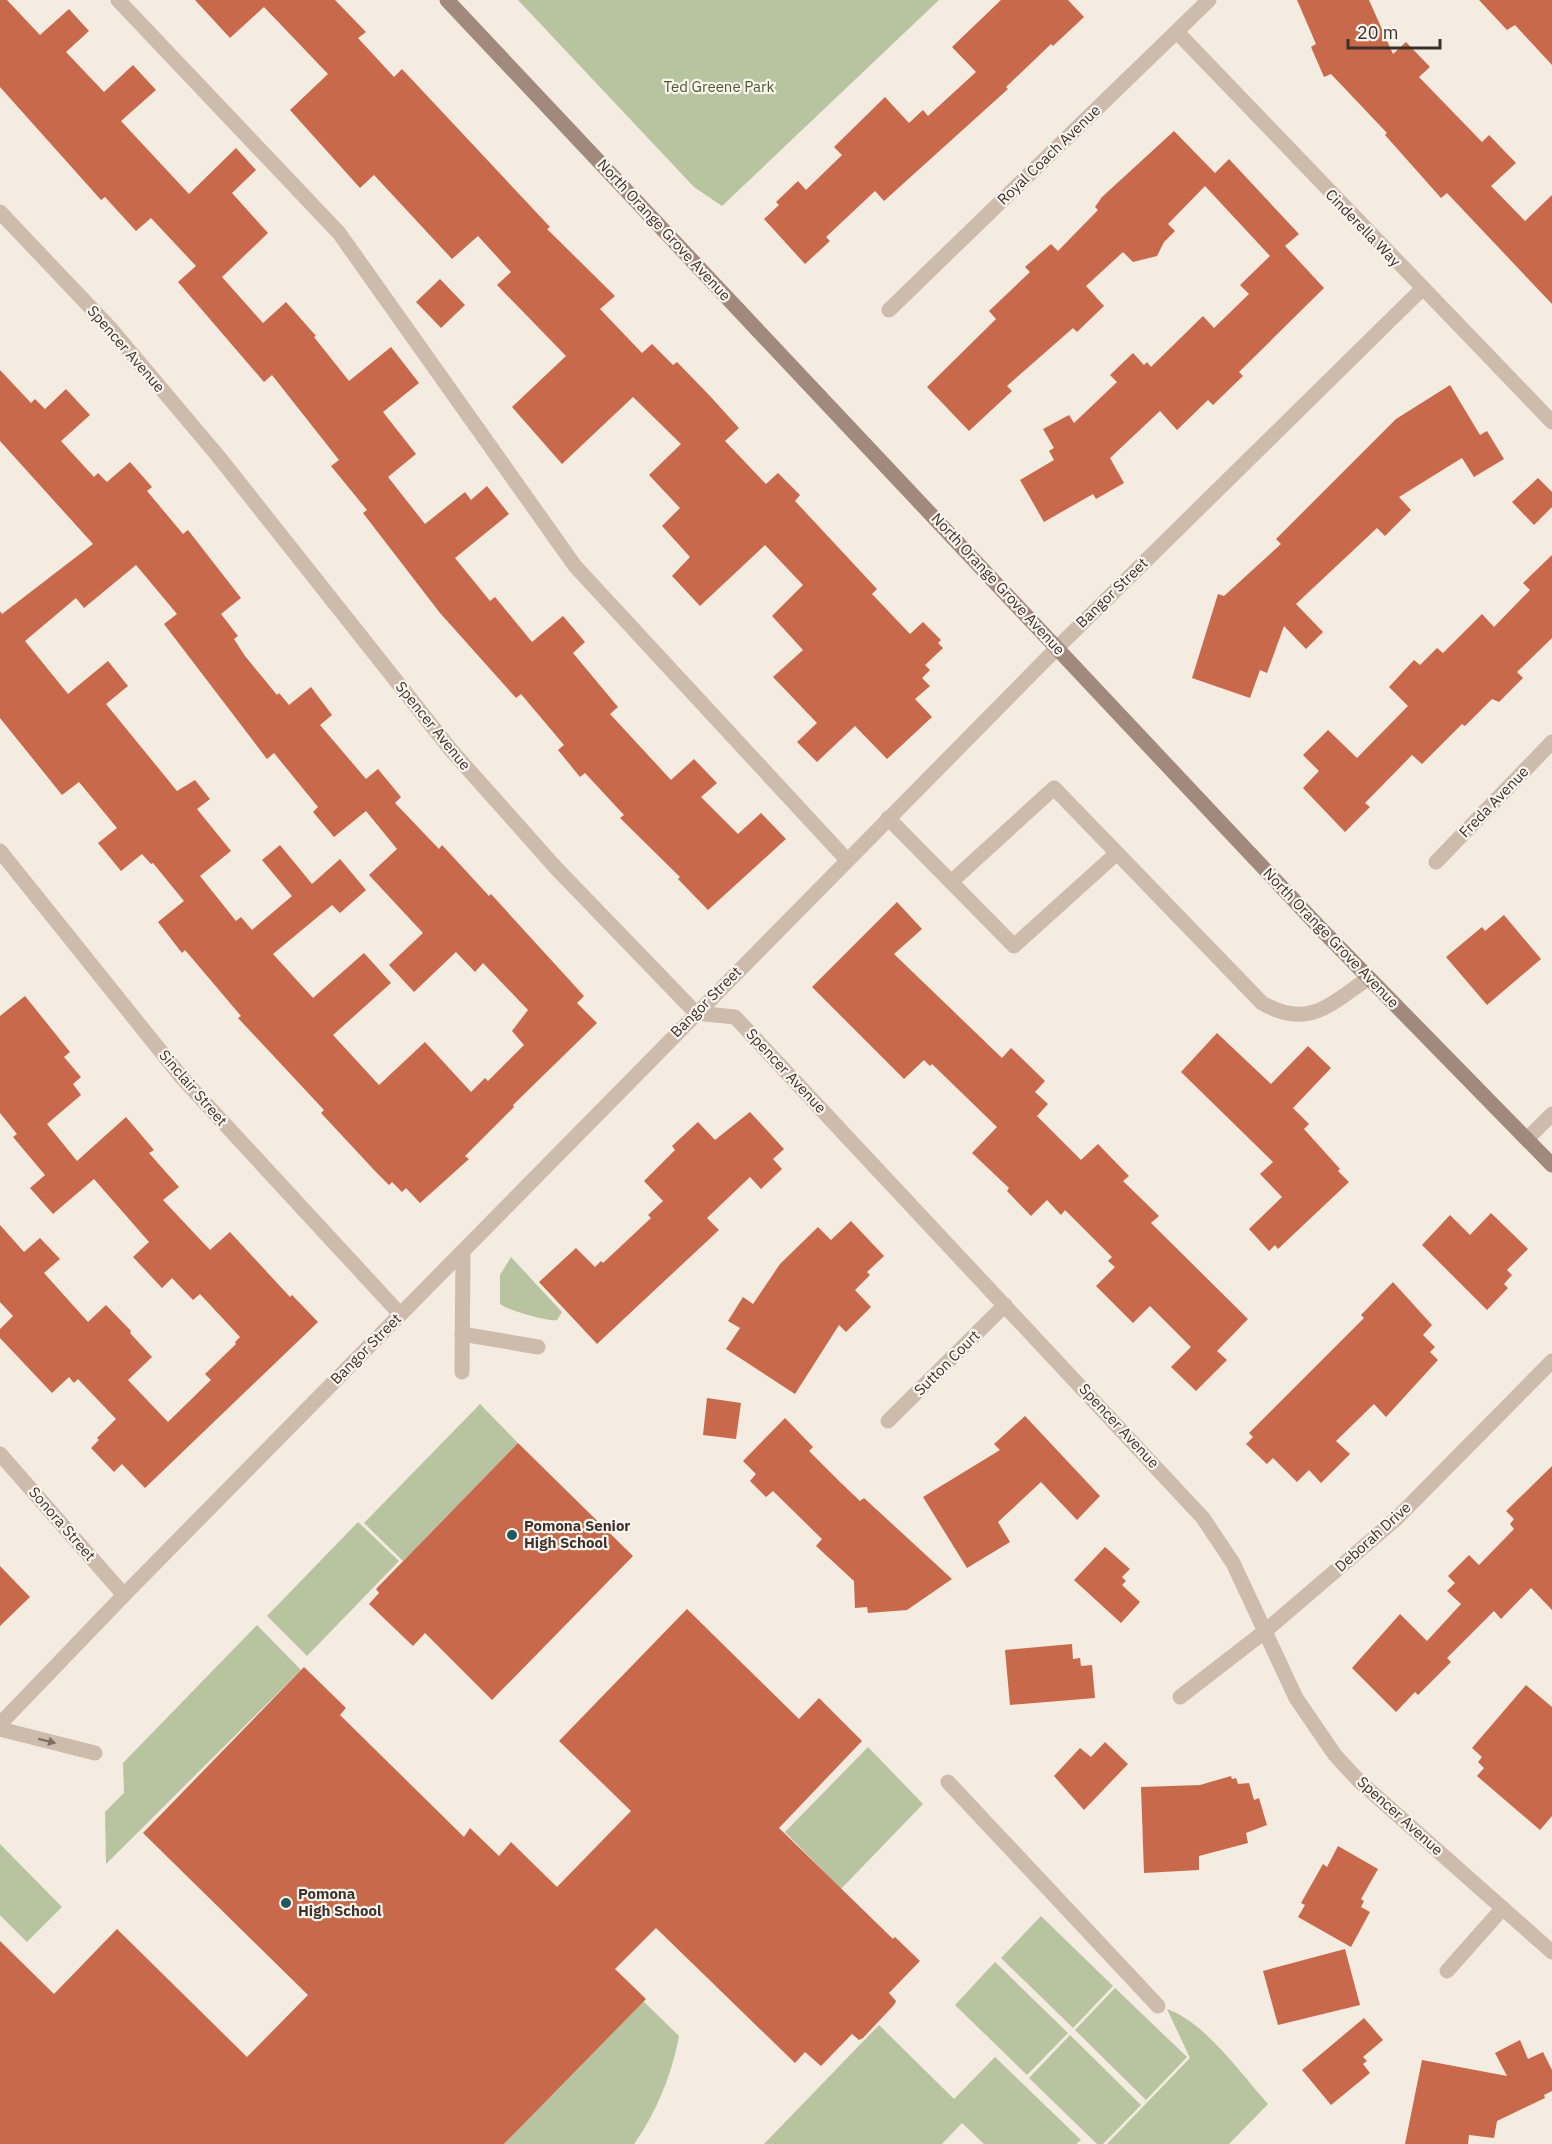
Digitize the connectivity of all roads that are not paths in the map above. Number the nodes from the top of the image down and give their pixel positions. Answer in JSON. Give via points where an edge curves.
{"nodes":[{"id":1,"x":117,"y":0,"type":"edge"},
{"id":2,"x":447,"y":0,"type":"edge"},
{"id":3,"x":1209,"y":0,"type":"edge"},
{"id":4,"x":1177,"y":32,"type":"junction"},
{"id":5,"x":0,"y":212,"type":"edge"},
{"id":6,"x":1422,"y":289,"type":"junction"},
{"id":7,"x":889,"y":310,"type":"dead end"},
{"id":8,"x":1552,"y":422,"type":"edge"},
{"id":9,"x":1058,"y":646,"type":"junction"},
{"id":10,"x":1552,"y":742,"type":"edge"},
{"id":11,"x":888,"y":818,"type":"junction"},
{"id":12,"x":0,"y":851,"type":"edge"},
{"id":13,"x":1117,"y":853,"type":"junction"},
{"id":14,"x":847,"y":860,"type":"junction"},
{"id":15,"x":1436,"y":862,"type":"dead end"},
{"id":16,"x":951,"y":882,"type":"junction"},
{"id":17,"x":1370,"y":978,"type":"junction"},
{"id":18,"x":696,"y":1013,"type":"junction"},
{"id":19,"x":1552,"y":1114,"type":"edge"},
{"id":20,"x":1527,"y":1139,"type":"junction"},
{"id":21,"x":1552,"y":1165,"type":"edge"},
{"id":22,"x":463,"y":1251,"type":"junction"},
{"id":23,"x":1005,"y":1305,"type":"junction"},
{"id":24,"x":400,"y":1314,"type":"junction"},
{"id":25,"x":462,"y":1334,"type":"junction"},
{"id":26,"x":538,"y":1347,"type":"dead end"},
{"id":27,"x":1552,"y":1361,"type":"edge"},
{"id":28,"x":462,"y":1372,"type":"dead end"},
{"id":29,"x":888,"y":1421,"type":"dead end"},
{"id":30,"x":0,"y":1454,"type":"edge"},
{"id":31,"x":124,"y":1595,"type":"junction"},
{"id":32,"x":1264,"y":1632,"type":"junction"},
{"id":33,"x":1180,"y":1697,"type":"dead end"},
{"id":34,"x":0,"y":1726,"type":"edge"},
{"id":35,"x":95,"y":1753,"type":"dead end"},
{"id":36,"x":948,"y":1782,"type":"dead end"},
{"id":37,"x":1503,"y":1908,"type":"junction"},
{"id":38,"x":1552,"y":1952,"type":"edge"},
{"id":39,"x":1447,"y":1971,"type":"dead end"},
{"id":40,"x":1158,"y":2006,"type":"dead end"}],
"edges":[{"from":1,"to":14,"type":"street","via":[[339,233],[574,566]]},
{"from":2,"to":9,"type":"main road","name":"North Orange Grove Avenue"},
{"from":3,"to":4,"type":"street","name":"Royal Coach Avenue"},
{"from":4,"to":6,"type":"street","name":"Cinderella Way"},
{"from":4,"to":7,"type":"street","name":"Royal Coach Avenue"},
{"from":5,"to":18,"type":"street","name":"Spencer Avenue","via":[[111,329],[188,420],[451,750],[556,868]]},
{"from":6,"to":8,"type":"street","name":"Cinderella Way"},
{"from":6,"to":9,"type":"street","name":"Bangor Street"},
{"from":9,"to":11,"type":"street","name":"Bangor Street"},
{"from":9,"to":17,"type":"main road","name":"North Orange Grove Avenue"},
{"from":10,"to":15,"type":"street","name":"Freda Avenue"},
{"from":11,"to":14,"type":"street","name":"Bangor Street"},
{"from":11,"to":16,"type":"street"},
{"from":12,"to":24,"type":"street","name":"Sinclair Street","via":[[183,1079]]},
{"from":13,"to":16,"type":"street","via":[[1014,946]]},
{"from":13,"to":16,"type":"street","via":[[1054,788]]},
{"from":13,"to":17,"type":"street","via":[[1262,1003],[1281,1013],[1303,1016],[1320,1010]]},
{"from":14,"to":18,"type":"street","name":"Bangor Street"},
{"from":17,"to":20,"type":"main road","name":"North Orange Grove Avenue"},
{"from":18,"to":22,"type":"street","name":"Bangor Street"},
{"from":18,"to":23,"type":"street","name":"Spencer Avenue","via":[[735,1017]]},
{"from":19,"to":20,"type":"street"},
{"from":20,"to":21,"type":"main road","name":"North Orange Grove Avenue"},
{"from":22,"to":24,"type":"street","name":"Bangor Street"},
{"from":22,"to":25,"type":"street"},
{"from":23,"to":29,"type":"street","name":"Sutton Court"},
{"from":23,"to":32,"type":"street","name":"Spencer Avenue","via":[[1203,1518],[1233,1563]]},
{"from":24,"to":31,"type":"street","name":"Bangor Street"},
{"from":25,"to":26,"type":"street"},
{"from":25,"to":28,"type":"street"},
{"from":27,"to":32,"type":"street","name":"Deborah Drive","via":[[1396,1519]]},
{"from":30,"to":31,"type":"street","name":"Sonora Street"},
{"from":31,"to":34,"type":"street","name":"Bangor Street"},
{"from":32,"to":33,"type":"street","name":"Deborah Drive"},
{"from":32,"to":37,"type":"street","name":"Spencer Avenue","via":[[1296,1698],[1335,1755],[1359,1781]]},
{"from":34,"to":35,"type":"street","one_way":true},
{"from":36,"to":40,"type":"street"},
{"from":37,"to":38,"type":"street","name":"Spencer Avenue"},
{"from":37,"to":39,"type":"street"}]}
